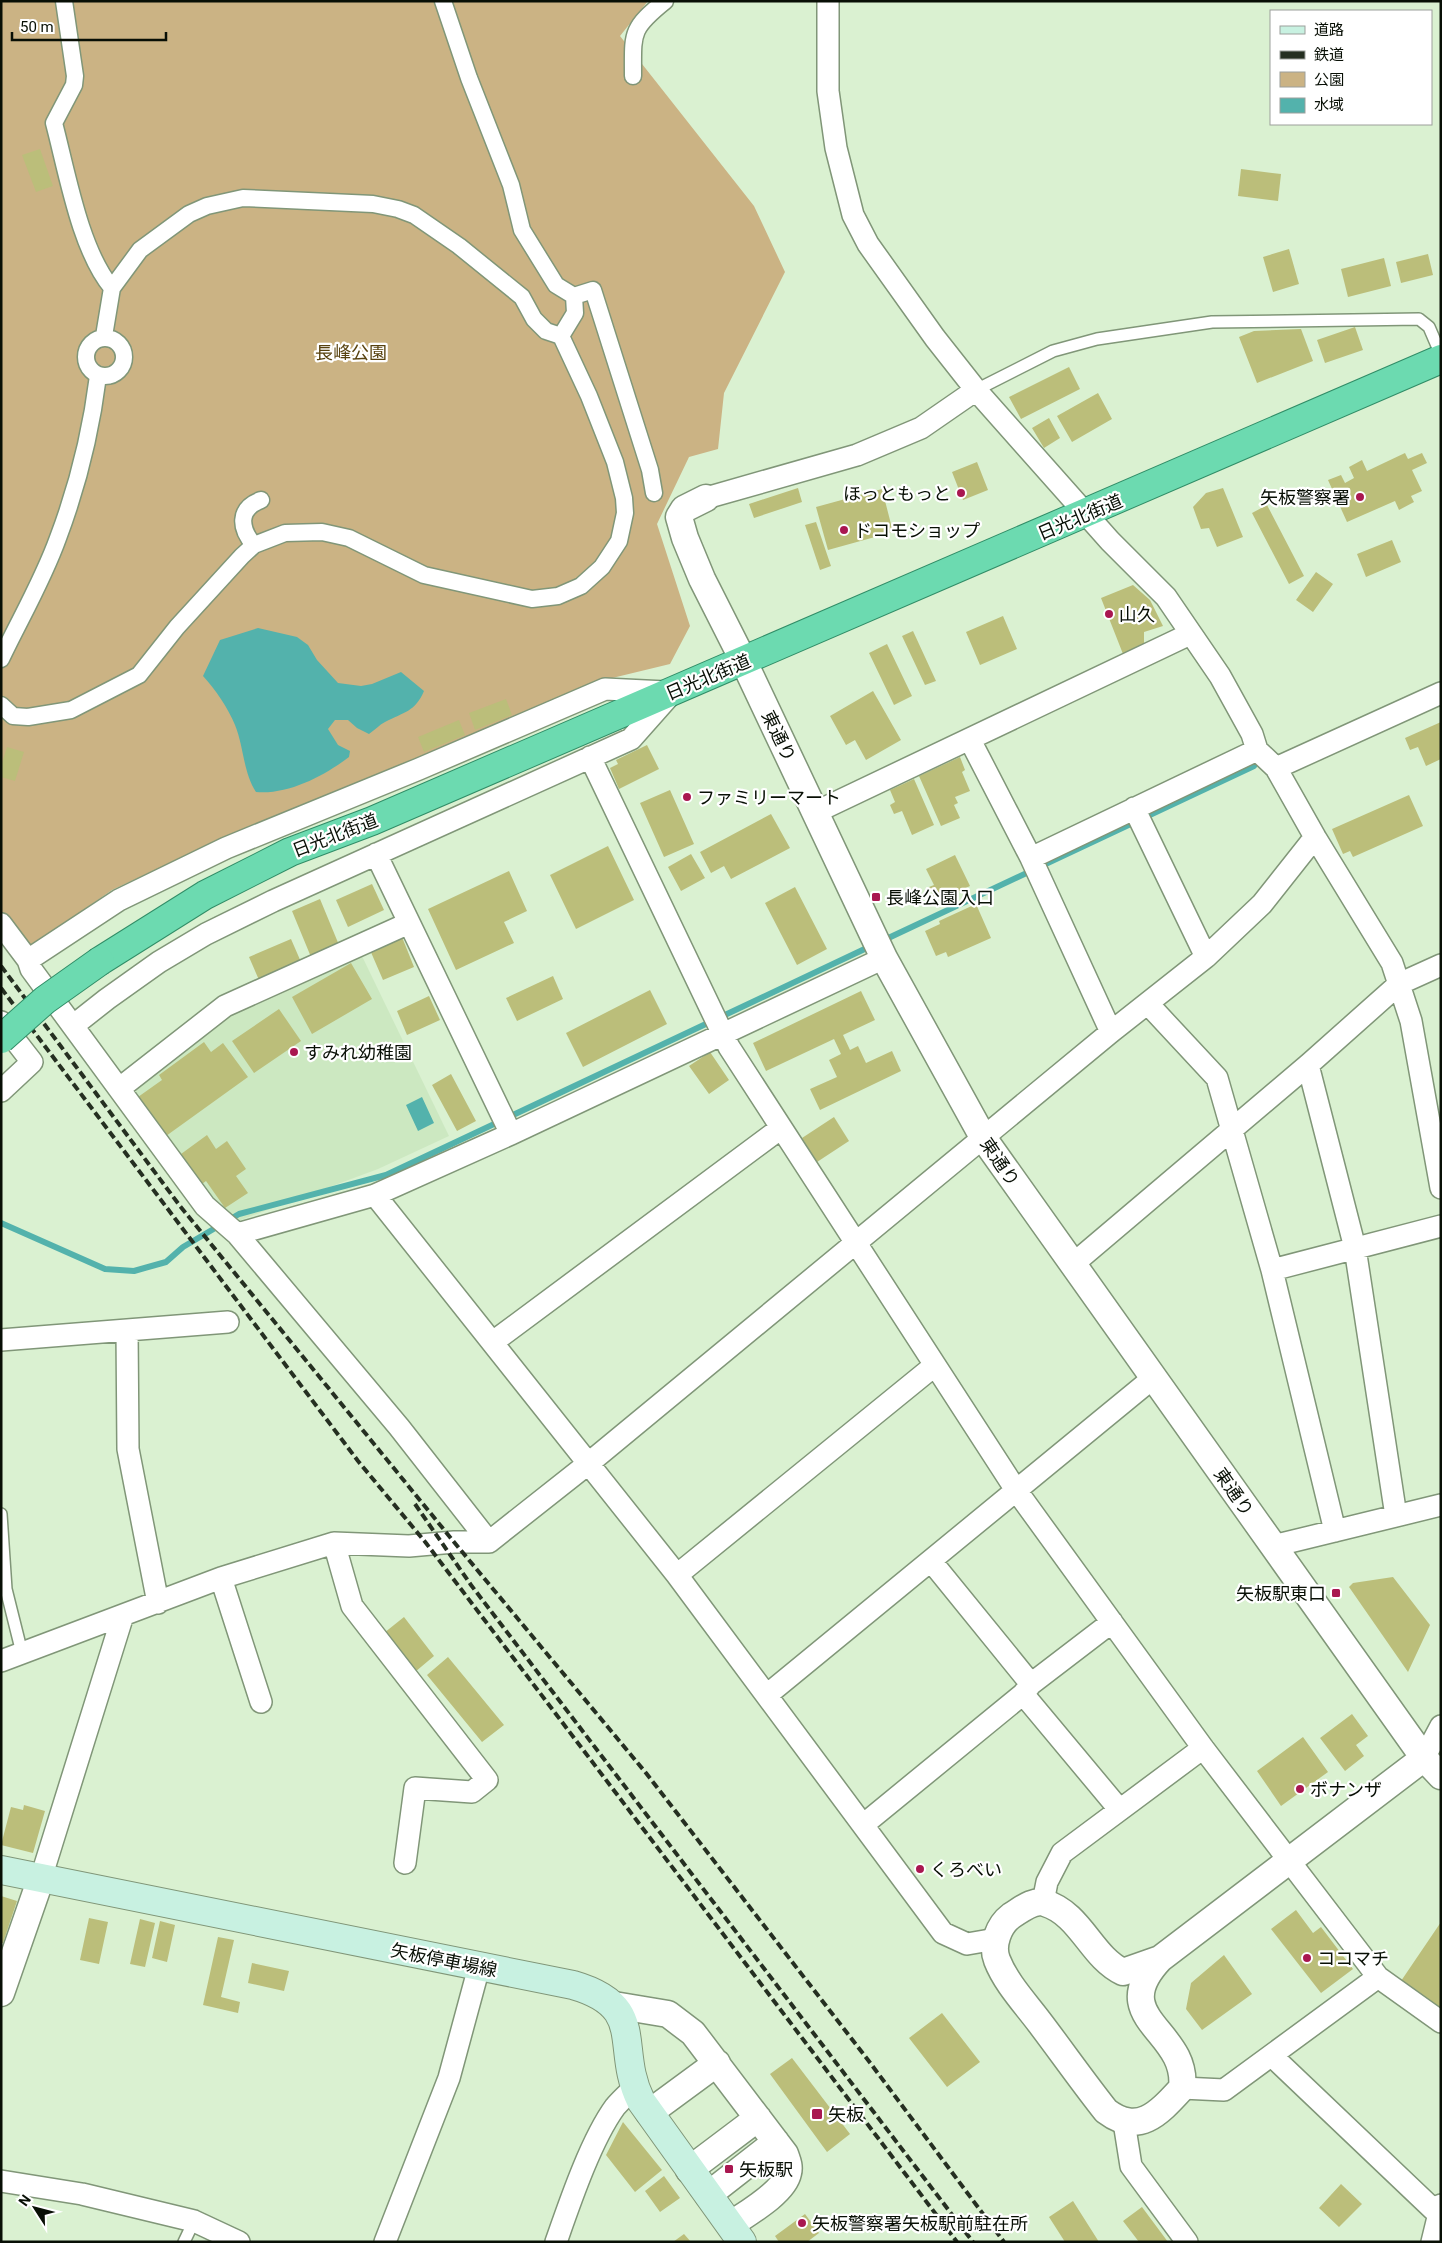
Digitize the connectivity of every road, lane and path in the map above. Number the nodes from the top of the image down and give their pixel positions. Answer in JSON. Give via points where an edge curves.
{"nodes":[{"id":1,"x":64,"y":1,"type":"edge"},
{"id":2,"x":443,"y":1,"type":"edge"},
{"id":3,"x":665,"y":1,"type":"edge"},
{"id":4,"x":828,"y":1,"type":"edge"},
{"id":5,"x":633,"y":76,"type":"dead end"},
{"id":6,"x":112,"y":288,"type":"junction"},
{"id":7,"x":574,"y":296,"type":"junction"},
{"id":8,"x":104,"y":336,"type":"junction"},
{"id":9,"x":561,"y":336,"type":"junction"},
{"id":10,"x":1441,"y":354,"type":"edge"},
{"id":11,"x":1441,"y":359,"type":"edge"},
{"id":12,"x":98,"y":376,"type":"junction"},
{"id":13,"x":976,"y":390,"type":"junction"},
{"id":14,"x":654,"y":493,"type":"dead end"},
{"id":15,"x":706,"y":498,"type":"joint"},
{"id":16,"x":261,"y":500,"type":"dead end"},
{"id":17,"x":1086,"y":514,"type":"junction"},
{"id":18,"x":254,"y":545,"type":"junction"},
{"id":19,"x":1190,"y":634,"type":"junction"},
{"id":20,"x":1,"y":659,"type":"edge"},
{"id":21,"x":744,"y":662,"type":"junction"},
{"id":22,"x":672,"y":692,"type":"junction"},
{"id":23,"x":1441,"y":693,"type":"edge"},
{"id":24,"x":1,"y":705,"type":"edge"},
{"id":25,"x":970,"y":740,"type":"junction"},
{"id":26,"x":1257,"y":750,"type":"junction"},
{"id":27,"x":590,"y":757,"type":"junction"},
{"id":28,"x":1276,"y":768,"type":"junction"},
{"id":29,"x":1134,"y":808,"type":"junction"},
{"id":30,"x":816,"y":812,"type":"junction"},
{"id":31,"x":1315,"y":837,"type":"junction"},
{"id":32,"x":376,"y":854,"type":"junction"},
{"id":33,"x":1031,"y":858,"type":"junction"},
{"id":34,"x":409,"y":923,"type":"junction"},
{"id":35,"x":1,"y":924,"type":"edge"},
{"id":36,"x":1206,"y":957,"type":"junction"},
{"id":37,"x":884,"y":958,"type":"junction"},
{"id":38,"x":28,"y":960,"type":"junction"},
{"id":39,"x":1441,"y":965,"type":"edge"},
{"id":40,"x":1399,"y":984,"type":"junction"},
{"id":41,"x":1149,"y":1005,"type":"junction"},
{"id":42,"x":1,"y":1022,"type":"edge"},
{"id":43,"x":74,"y":1025,"type":"junction"},
{"id":44,"x":1111,"y":1032,"type":"junction"},
{"id":45,"x":723,"y":1034,"type":"junction"},
{"id":46,"x":1,"y":1039,"type":"edge"},
{"id":47,"x":1308,"y":1065,"type":"junction"},
{"id":48,"x":120,"y":1088,"type":"junction"},
{"id":49,"x":1,"y":1091,"type":"edge"},
{"id":50,"x":781,"y":1128,"type":"junction"},
{"id":51,"x":1231,"y":1129,"type":"junction"},
{"id":52,"x":511,"y":1134,"type":"junction"},
{"id":53,"x":984,"y":1139,"type":"junction"},
{"id":54,"x":1441,"y":1188,"type":"edge"},
{"id":55,"x":375,"y":1195,"type":"junction"},
{"id":56,"x":1441,"y":1226,"type":"edge"},
{"id":57,"x":237,"y":1234,"type":"junction"},
{"id":58,"x":856,"y":1243,"type":"junction"},
{"id":59,"x":1355,"y":1248,"type":"junction"},
{"id":60,"x":1072,"y":1265,"type":"junction"},
{"id":61,"x":1272,"y":1270,"type":"junction"},
{"id":62,"x":228,"y":1322,"type":"dead end"},
{"id":63,"x":127,"y":1330,"type":"junction"},
{"id":64,"x":1,"y":1340,"type":"edge"},
{"id":65,"x":493,"y":1342,"type":"junction"},
{"id":66,"x":934,"y":1366,"type":"junction"},
{"id":67,"x":1153,"y":1378,"type":"junction"},
{"id":68,"x":589,"y":1463,"type":"junction"},
{"id":69,"x":1016,"y":1490,"type":"junction"},
{"id":70,"x":1441,"y":1506,"type":"edge"},
{"id":71,"x":1,"y":1514,"type":"edge"},
{"id":72,"x":1396,"y":1516,"type":"junction"},
{"id":73,"x":1335,"y":1531,"type":"junction"},
{"id":74,"x":489,"y":1542,"type":"junction"},
{"id":75,"x":334,"y":1543,"type":"junction"},
{"id":76,"x":1273,"y":1546,"type":"junction"},
{"id":77,"x":931,"y":1561,"type":"junction"},
{"id":78,"x":677,"y":1575,"type":"junction"},
{"id":79,"x":221,"y":1578,"type":"junction"},
{"id":80,"x":158,"y":1603,"type":"junction"},
{"id":81,"x":123,"y":1616,"type":"junction"},
{"id":82,"x":1112,"y":1622,"type":"junction"},
{"id":83,"x":22,"y":1653,"type":"junction"},
{"id":84,"x":1,"y":1662,"type":"edge"},
{"id":85,"x":1027,"y":1689,"type":"junction"},
{"id":86,"x":766,"y":1695,"type":"junction"},
{"id":87,"x":261,"y":1702,"type":"dead end"},
{"id":88,"x":1441,"y":1726,"type":"edge"},
{"id":89,"x":1203,"y":1748,"type":"junction"},
{"id":90,"x":1432,"y":1767,"type":"edge"},
{"id":91,"x":1119,"y":1809,"type":"junction"},
{"id":92,"x":863,"y":1825,"type":"junction"},
{"id":93,"x":1289,"y":1860,"type":"junction"},
{"id":94,"x":405,"y":1863,"type":"dead end"},
{"id":95,"x":1,"y":1870,"type":"edge"},
{"id":96,"x":41,"y":1878,"type":"junction"},
{"id":97,"x":1043,"y":1902,"type":"junction"},
{"id":98,"x":996,"y":1939,"type":"junction"},
{"id":99,"x":1160,"y":1960,"type":"junction"},
{"id":100,"x":479,"y":1967,"type":"junction"},
{"id":101,"x":1378,"y":1977,"type":"junction"},
{"id":102,"x":1,"y":1993,"type":"edge"},
{"id":103,"x":614,"y":2005,"type":"junction"},
{"id":104,"x":1441,"y":2022,"type":"edge"},
{"id":105,"x":1272,"y":2056,"type":"junction"},
{"id":106,"x":717,"y":2063,"type":"junction"},
{"id":107,"x":634,"y":2087,"type":"junction"},
{"id":108,"x":1182,"y":2088,"type":"junction"},
{"id":109,"x":649,"y":2113,"type":"junction"},
{"id":110,"x":1124,"y":2122,"type":"junction"},
{"id":111,"x":772,"y":2136,"type":"junction"},
{"id":112,"x":1,"y":2181,"type":"edge"},
{"id":113,"x":714,"y":2204,"type":"edge"},
{"id":114,"x":1440,"y":2210,"type":"edge"},
{"id":115,"x":194,"y":2221,"type":"junction"},
{"id":116,"x":184,"y":2242,"type":"edge"},
{"id":117,"x":239,"y":2242,"type":"edge"},
{"id":118,"x":386,"y":2242,"type":"edge"},
{"id":119,"x":556,"y":2242,"type":"edge"},
{"id":120,"x":1187,"y":2242,"type":"edge"},
{"id":121,"x":1432,"y":2242,"type":"edge"}],
"edges":[{"from":1,"to":6,"type":"street","via":[[75,76],[74,85],[54,123],[91,253],[100,274]]},
{"from":2,"to":7,"type":"street","via":[[511,185],[522,230],[556,285]]},
{"from":3,"to":5,"type":"street","via":[[643,19],[633,38]]},
{"from":4,"to":13,"type":"street","via":[[828,91],[836,148],[853,215],[873,252]]},
{"from":6,"to":8,"type":"street"},
{"from":6,"to":9,"type":"street","via":[[140,250],[178,220],[207,206],[243,198],[373,204],[414,215],[459,246],[522,297],[539,325]]},
{"from":7,"to":9,"type":"street","via":[[574,313]]},
{"from":7,"to":14,"type":"street","via":[[593,290],[650,470]]},
{"from":8,"to":12,"type":"street","via":[[94,341],[86,351],[88,368]]},
{"from":8,"to":12,"type":"street","via":[[118,342],[126,354],[118,370],[107,377]]},
{"from":9,"to":18,"type":"street","via":[[615,462],[624,498],[625,512],[618,541],[602,567],[581,586],[558,596],[532,599],[479,589],[424,575],[349,538],[322,532],[286,533]]},
{"from":10,"to":13,"type":"lane","via":[[1429,327],[1419,319],[1212,322],[1097,339],[1053,352]]},
{"from":11,"to":17,"type":"highway","name":"日光北街道"},
{"from":12,"to":20,"type":"street","via":[[80,474],[58,539]]},
{"from":13,"to":15,"type":"street","via":[[921,428],[857,455]]},
{"from":13,"to":17,"type":"street"},
{"from":15,"to":21,"type":"street","name":"東通り","via":[[684,508],[679,517],[702,579]]},
{"from":16,"to":18,"type":"street","via":[[246,510],[243,522],[245,534]]},
{"from":17,"to":19,"type":"street","via":[[1166,598]]},
{"from":17,"to":21,"type":"highway","name":"日光北街道"},
{"from":18,"to":24,"type":"street","via":[[177,627],[139,675],[71,710],[28,717],[13,716]]},
{"from":19,"to":25,"type":"street"},
{"from":19,"to":26,"type":"street","via":[[1220,676],[1252,734]]},
{"from":21,"to":22,"type":"highway","name":"日光北街道"},
{"from":21,"to":30,"type":"street","name":"東通り"},
{"from":22,"to":27,"type":"street","via":[[631,739]]},
{"from":22,"to":38,"type":"street","via":[[605,689],[226,848],[119,900]]},
{"from":22,"to":46,"type":"highway","name":"日光北街道","bridge":true,"via":[[372,822],[290,852],[205,894],[45,1000]]},
{"from":23,"to":28,"type":"street"},
{"from":25,"to":30,"type":"street"},
{"from":25,"to":33,"type":"street"},
{"from":26,"to":28,"type":"street"},
{"from":26,"to":29,"type":"street"},
{"from":27,"to":32,"type":"street"},
{"from":27,"to":45,"type":"street"},
{"from":28,"to":31,"type":"street"},
{"from":29,"to":33,"type":"street"},
{"from":29,"to":36,"type":"street"},
{"from":30,"to":37,"type":"street","name":"東通り"},
{"from":31,"to":36,"type":"street","via":[[1262,904]]},
{"from":31,"to":40,"type":"street","via":[[1392,963]]},
{"from":32,"to":34,"type":"street"},
{"from":32,"to":43,"type":"street","via":[[206,934],[160,962]]},
{"from":33,"to":44,"type":"street"},
{"from":34,"to":48,"type":"street","via":[[225,1006]]},
{"from":34,"to":52,"type":"street"},
{"from":35,"to":38,"type":"street"},
{"from":36,"to":41,"type":"street"},
{"from":37,"to":45,"type":"street"},
{"from":37,"to":53,"type":"street","name":"東通り"},
{"from":38,"to":43,"type":"street","via":[[31,969]]},
{"from":39,"to":40,"type":"street"},
{"from":40,"to":47,"type":"street"},
{"from":40,"to":54,"type":"street","via":[[1411,1021]]},
{"from":41,"to":44,"type":"street"},
{"from":41,"to":51,"type":"street","via":[[1217,1078]]},
{"from":42,"to":49,"type":"street","via":[[32,1062]]},
{"from":43,"to":48,"type":"street"},
{"from":44,"to":53,"type":"street"},
{"from":45,"to":50,"type":"street"},
{"from":45,"to":52,"type":"street"},
{"from":47,"to":51,"type":"street"},
{"from":47,"to":59,"type":"street"},
{"from":48,"to":57,"type":"street","via":[[205,1206]]},
{"from":50,"to":58,"type":"street"},
{"from":50,"to":65,"type":"street"},
{"from":51,"to":60,"type":"street"},
{"from":51,"to":61,"type":"street"},
{"from":52,"to":55,"type":"street"},
{"from":53,"to":58,"type":"street"},
{"from":53,"to":60,"type":"street","name":"東通り"},
{"from":55,"to":57,"type":"street"},
{"from":55,"to":65,"type":"street"},
{"from":56,"to":59,"type":"street"},
{"from":57,"to":74,"type":"street","via":[[399,1427]]},
{"from":58,"to":66,"type":"street"},
{"from":58,"to":68,"type":"street"},
{"from":59,"to":61,"type":"street"},
{"from":59,"to":72,"type":"street"},
{"from":60,"to":67,"type":"street","name":"東通り"},
{"from":61,"to":73,"type":"street"},
{"from":62,"to":63,"type":"street"},
{"from":63,"to":64,"type":"street"},
{"from":63,"to":80,"type":"street","via":[[128,1448]]},
{"from":65,"to":68,"type":"street"},
{"from":66,"to":69,"type":"street"},
{"from":66,"to":78,"type":"street"},
{"from":67,"to":69,"type":"street"},
{"from":67,"to":76,"type":"street","name":"東通り"},
{"from":68,"to":74,"type":"street"},
{"from":68,"to":78,"type":"street"},
{"from":69,"to":77,"type":"street"},
{"from":69,"to":82,"type":"street"},
{"from":70,"to":72,"type":"street"},
{"from":71,"to":83,"type":"lane","via":[[6,1588]]},
{"from":72,"to":73,"type":"street"},
{"from":73,"to":76,"type":"street"},
{"from":74,"to":75,"type":"street","via":[[409,1546]]},
{"from":75,"to":79,"type":"street"},
{"from":75,"to":94,"type":"street","via":[[352,1606],[488,1780],[472,1792],[415,1788]]},
{"from":76,"to":90,"type":"street","name":"東通り"},
{"from":77,"to":85,"type":"street"},
{"from":77,"to":86,"type":"street"},
{"from":78,"to":86,"type":"street"},
{"from":79,"to":80,"type":"street"},
{"from":79,"to":87,"type":"street"},
{"from":80,"to":81,"type":"street"},
{"from":81,"to":83,"type":"street"},
{"from":81,"to":96,"type":"street"},
{"from":82,"to":85,"type":"street"},
{"from":82,"to":89,"type":"street"},
{"from":83,"to":84,"type":"street"},
{"from":85,"to":91,"type":"street"},
{"from":85,"to":92,"type":"street"},
{"from":86,"to":92,"type":"street"},
{"from":88,"to":90,"type":"street"},
{"from":89,"to":91,"type":"street"},
{"from":89,"to":93,"type":"street"},
{"from":90,"to":93,"type":"street"},
{"from":91,"to":97,"type":"street","via":[[1062,1853],[1047,1882]]},
{"from":92,"to":98,"type":"street","via":[[943,1933],[967,1944]]},
{"from":93,"to":99,"type":"street"},
{"from":93,"to":101,"type":"street"},
{"from":95,"to":96,"type":"main road","name":"矢板停車場線"},
{"from":96,"to":100,"type":"main road","name":"矢板停車場線"},
{"from":96,"to":102,"type":"street"},
{"from":97,"to":98,"type":"street","via":[[1027,1905],[1004,1922]]},
{"from":97,"to":99,"type":"street","via":[[1071,1918],[1112,1967],[1124,1972]]},
{"from":98,"to":110,"type":"street","via":[[996,1958],[1011,1985],[1106,2111]]},
{"from":99,"to":108,"type":"street","via":[[1146,1974],[1139,1997],[1143,2010],[1180,2065]]},
{"from":100,"to":103,"type":"main road","name":"矢板停車場線","via":[[573,1985],[602,1996]]},
{"from":100,"to":118,"type":"street","via":[[449,2078]]},
{"from":101,"to":104,"type":"street"},
{"from":101,"to":105,"type":"street"},
{"from":103,"to":106,"type":"street","via":[[668,2014],[693,2033]]},
{"from":103,"to":107,"type":"main road","via":[[626,2033]]},
{"from":105,"to":108,"type":"street","via":[[1224,2090]]},
{"from":105,"to":114,"type":"street"},
{"from":106,"to":109,"type":"street"},
{"from":106,"to":111,"type":"street"},
{"from":107,"to":109,"type":"main road"},
{"from":107,"to":119,"type":"street","via":[[615,2107],[596,2142],[570,2200]]},
{"from":108,"to":110,"type":"street","via":[[1153,2116]]},
{"from":109,"to":113,"type":"main road"},
{"from":110,"to":120,"type":"street","via":[[1131,2166]]},
{"from":111,"to":113,"type":"street"},
{"from":111,"to":113,"type":"street","via":[[789,2165],[783,2183],[774,2193]]},
{"from":112,"to":115,"type":"street","via":[[82,2194]]},
{"from":114,"to":121,"type":"street"},
{"from":115,"to":116,"type":"lane"},
{"from":115,"to":117,"type":"street"}]}
